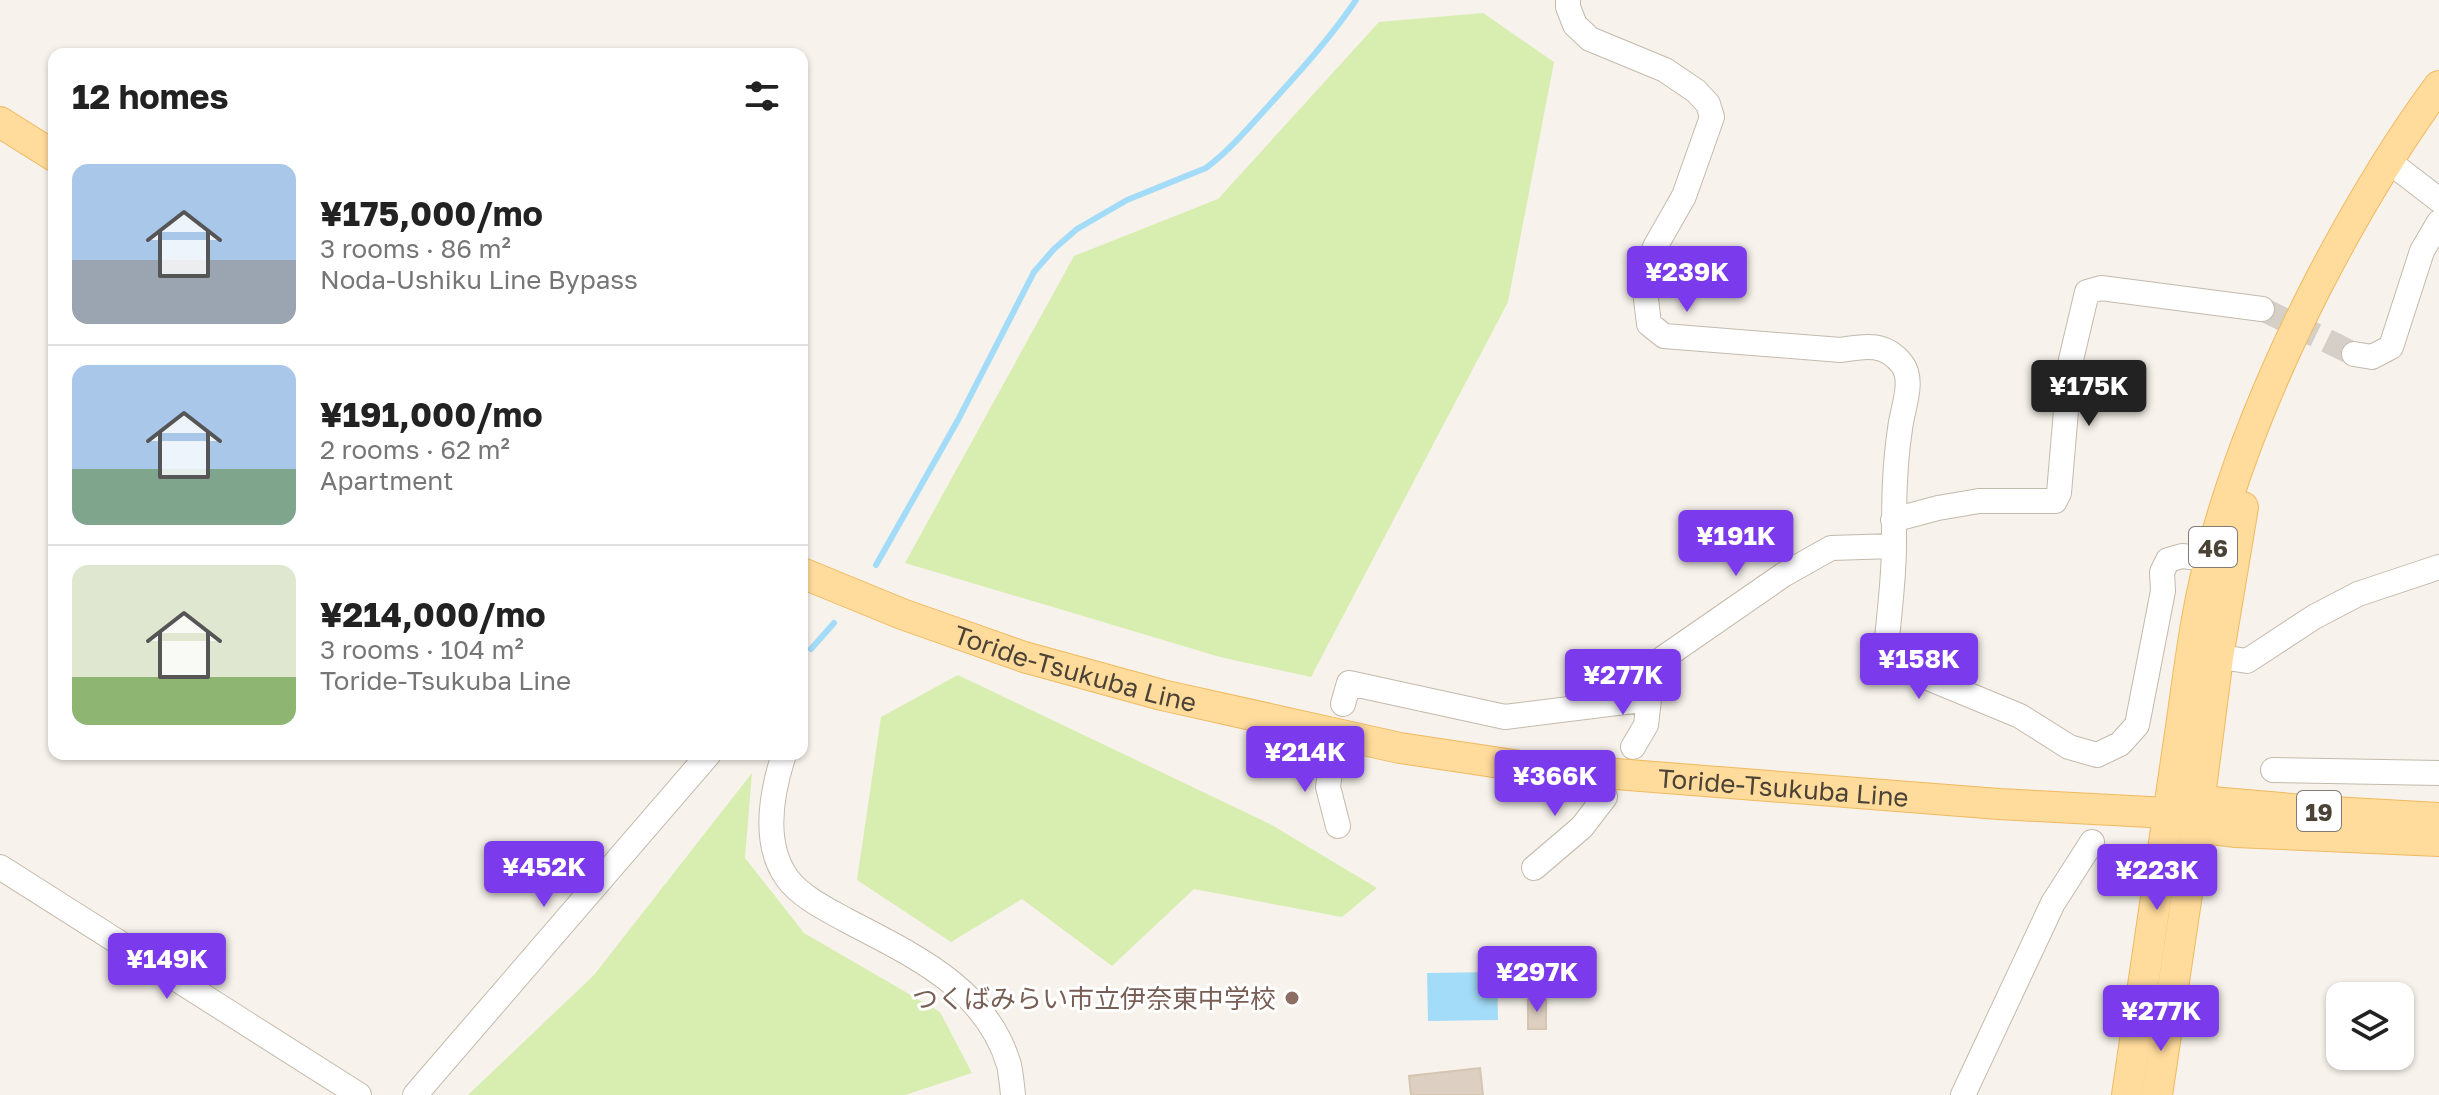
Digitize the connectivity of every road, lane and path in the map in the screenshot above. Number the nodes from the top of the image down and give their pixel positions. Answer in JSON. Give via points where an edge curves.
{"nodes":[{"id":1,"x":1568,"y":0,"type":"edge"},
{"id":2,"x":2439,"y":86,"type":"edge"},
{"id":3,"x":0,"y":122,"type":"edge"},
{"id":4,"x":48,"y":152,"type":"edge"},
{"id":5,"x":2387,"y":160,"type":"junction"},
{"id":6,"x":2439,"y":200,"type":"edge"},
{"id":7,"x":2439,"y":222,"type":"edge"},
{"id":8,"x":2262,"y":309,"type":"tunnel mouth"},
{"id":9,"x":2354,"y":354,"type":"tunnel mouth"},
{"id":10,"x":1893,"y":520,"type":"junction"},
{"id":11,"x":1894,"y":546,"type":"junction"},
{"id":12,"x":2221,"y":560,"type":"junction"},
{"id":13,"x":2439,"y":567,"type":"edge"},
{"id":14,"x":808,"y":575,"type":"edge"},
{"id":15,"x":2205,"y":655,"type":"junction"},
{"id":16,"x":1649,"y":699,"type":"junction"},
{"id":17,"x":1343,"y":704,"type":"dead end"},
{"id":18,"x":1633,"y":747,"type":"dead end"},
{"id":19,"x":1332,"y":758,"type":"dead end"},
{"id":20,"x":704,"y":760,"type":"edge"},
{"id":21,"x":782,"y":760,"type":"edge"},
{"id":22,"x":2273,"y":770,"type":"dead end"},
{"id":23,"x":2439,"y":773,"type":"edge"},
{"id":24,"x":1605,"y":797,"type":"dead end"},
{"id":25,"x":2168,"y":813,"type":"junction"},
{"id":26,"x":2198,"y":814,"type":"junction"},
{"id":27,"x":2439,"y":818,"type":"edge"},
{"id":28,"x":1338,"y":826,"type":"dead end"},
{"id":29,"x":2439,"y":841,"type":"edge"},
{"id":30,"x":2092,"y":842,"type":"dead end"},
{"id":31,"x":0,"y":867,"type":"edge"},
{"id":32,"x":1534,"y":868,"type":"dead end"},
{"id":33,"x":359,"y":1095,"type":"edge"},
{"id":34,"x":415,"y":1095,"type":"edge"},
{"id":35,"x":1013,"y":1095,"type":"edge"},
{"id":36,"x":1963,"y":1095,"type":"edge"},
{"id":37,"x":2127,"y":1095,"type":"edge"},
{"id":38,"x":2157,"y":1095,"type":"edge"}],
"edges":[{"from":1,"to":10,"type":"street","via":[[1575,25],[1590,39],[1665,70],[1696,91],[1712,117],[1684,196],[1647,270],[1649,324],[1664,336],[1887,349],[1904,366],[1908,385],[1895,461]]},
{"from":2,"to":5,"type":"main road","number":"46"},
{"from":3,"to":4,"type":"main road"},
{"from":5,"to":6,"type":"street"},
{"from":5,"to":12,"type":"main road","number":"46","via":[[2312,296],[2257,413],[2238,462]]},
{"from":7,"to":9,"type":"street","via":[[2422,251],[2391,347],[2372,357]]},
{"from":8,"to":10,"type":"street","via":[[2101,288],[2087,292],[2070,364],[2055,501],[1979,501]]},
{"from":10,"to":11,"type":"street"},
{"from":11,"to":12,"type":"street","via":[[1886,649],[1894,664],[2020,716],[2069,747],[2097,755],[2120,744],[2137,725],[2168,560]]},
{"from":11,"to":16,"type":"street","via":[[1831,548],[1783,575],[1653,665]]},
{"from":12,"to":15,"type":"main road","number":"46"},
{"from":13,"to":15,"type":"street","via":[[2358,594],[2247,661]]},
{"from":14,"to":25,"type":"main road","name":"Toride-Tsukuba Line","number":"19","via":[[1024,657],[1162,695],[1400,748],[1527,767]]},
{"from":15,"to":25,"type":"main road","number":"46"},
{"from":15,"to":26,"type":"main road","number":"46"},
{"from":16,"to":17,"type":"street","via":[[1505,717],[1349,683]]},
{"from":16,"to":18,"type":"street","via":[[1646,725]]},
{"from":19,"to":28,"type":"street","via":[[1328,787]]},
{"from":20,"to":34,"type":"street"},
{"from":21,"to":35,"type":"street","via":[[772,823],[787,877],[824,907],[955,983],[996,1032]]},
{"from":22,"to":23,"type":"street"},
{"from":24,"to":32,"type":"street","via":[[1582,827]]},
{"from":25,"to":26,"type":"main road","name":"Toride-Tsukuba Line","number":"19"},
{"from":25,"to":37,"type":"main road"},
{"from":26,"to":27,"type":"main road","name":"Toride-Tsukuba Line","number":"19","via":[[2315,811]]},
{"from":26,"to":29,"type":"main road","name":"Toride-Tsukuba Line","number":"19","via":[[2251,833]]},
{"from":26,"to":38,"type":"main road"},
{"from":30,"to":36,"type":"street","via":[[2053,903]]},
{"from":31,"to":33,"type":"street"}]}
